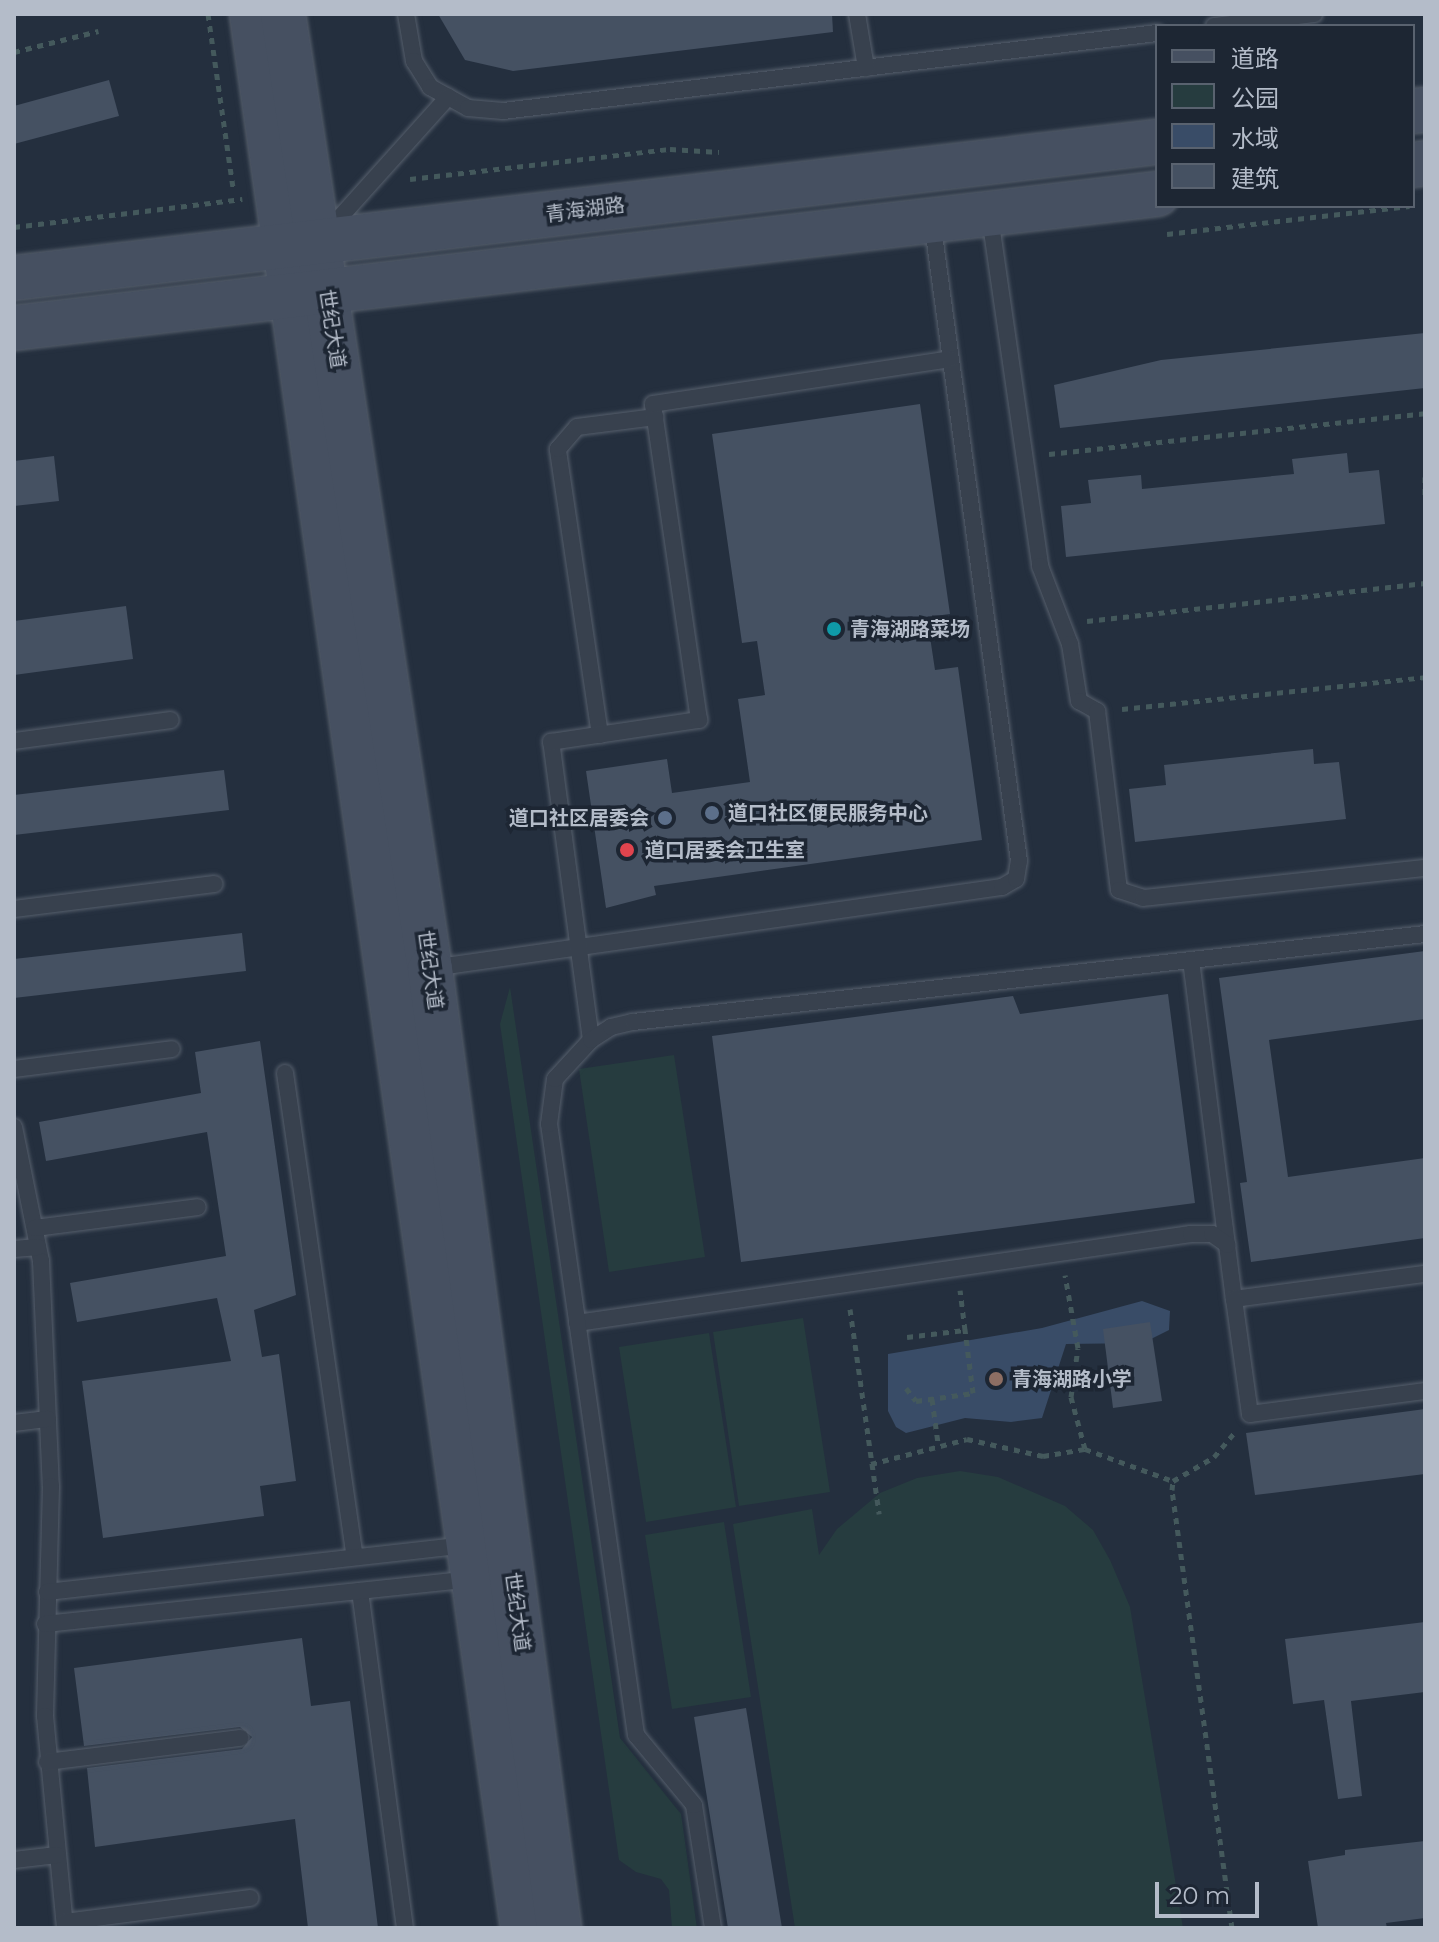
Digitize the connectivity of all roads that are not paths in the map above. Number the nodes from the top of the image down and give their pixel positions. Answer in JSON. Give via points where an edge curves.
{"nodes":[{"id":1,"x":252,"y":14,"type":"edge"},
{"id":2,"x":283,"y":14,"type":"edge"},
{"id":3,"x":406,"y":14,"type":"edge"},
{"id":4,"x":857,"y":14,"type":"edge"},
{"id":5,"x":1314,"y":14,"type":"edge"},
{"id":6,"x":1231,"y":24,"type":"edge"},
{"id":7,"x":1155,"y":33,"type":"edge"},
{"id":8,"x":866,"y":68,"type":"junction"},
{"id":9,"x":448,"y":97,"type":"junction"},
{"id":10,"x":1155,"y":142,"type":"edge"},
{"id":11,"x":1155,"y":194,"type":"edge"},
{"id":12,"x":990,"y":213,"type":"junction"},
{"id":13,"x":932,"y":220,"type":"junction"},
{"id":14,"x":302,"y":243,"type":"junction"},
{"id":15,"x":14,"y":278,"type":"edge"},
{"id":16,"x":309,"y":294,"type":"junction"},
{"id":17,"x":14,"y":328,"type":"edge"},
{"id":18,"x":951,"y":359,"type":"junction"},
{"id":19,"x":655,"y":417,"type":"junction"},
{"id":20,"x":171,"y":720,"type":"dead end"},
{"id":21,"x":600,"y":735,"type":"junction"},
{"id":22,"x":14,"y":741,"type":"edge"},
{"id":23,"x":1425,"y":868,"type":"edge"},
{"id":24,"x":214,"y":884,"type":"dead end"},
{"id":25,"x":14,"y":909,"type":"edge"},
{"id":26,"x":1425,"y":934,"type":"edge"},
{"id":27,"x":577,"y":948,"type":"junction"},
{"id":28,"x":1191,"y":960,"type":"junction"},
{"id":29,"x":430,"y":969,"type":"junction"},
{"id":30,"x":591,"y":1040,"type":"junction"},
{"id":31,"x":172,"y":1049,"type":"dead end"},
{"id":32,"x":14,"y":1069,"type":"edge"},
{"id":33,"x":285,"y":1073,"type":"dead end"},
{"id":34,"x":14,"y":1127,"type":"edge"},
{"id":35,"x":198,"y":1207,"type":"dead end"},
{"id":36,"x":35,"y":1228,"type":"junction"},
{"id":37,"x":1228,"y":1245,"type":"junction"},
{"id":38,"x":38,"y":1247,"type":"junction"},
{"id":39,"x":14,"y":1249,"type":"edge"},
{"id":40,"x":1425,"y":1274,"type":"edge"},
{"id":41,"x":1234,"y":1299,"type":"junction"},
{"id":42,"x":577,"y":1323,"type":"junction"},
{"id":43,"x":1425,"y":1391,"type":"edge"},
{"id":44,"x":48,"y":1419,"type":"junction"},
{"id":45,"x":14,"y":1423,"type":"edge"},
{"id":46,"x":490,"y":1554,"type":"junction"},
{"id":47,"x":355,"y":1557,"type":"junction"},
{"id":48,"x":360,"y":1591,"type":"junction"},
{"id":49,"x":47,"y":1592,"type":"junction"},
{"id":50,"x":45,"y":1624,"type":"junction"},
{"id":51,"x":241,"y":1738,"type":"dead end"},
{"id":52,"x":47,"y":1762,"type":"junction"},
{"id":53,"x":57,"y":1855,"type":"junction"},
{"id":54,"x":14,"y":1860,"type":"edge"},
{"id":55,"x":250,"y":1898,"type":"dead end"},
{"id":56,"x":65,"y":1925,"type":"edge"},
{"id":57,"x":405,"y":1928,"type":"edge"},
{"id":58,"x":523,"y":1928,"type":"edge"},
{"id":59,"x":559,"y":1928,"type":"edge"},
{"id":60,"x":713,"y":1928,"type":"edge"}],
"edges":[{"from":1,"to":14,"type":"street","name":"世纪大道","via":[[279,194]]},
{"from":2,"to":14,"type":"street","name":"世纪大道"},
{"from":3,"to":9,"type":"lane","via":[[414,61],[430,87]]},
{"from":4,"to":8,"type":"lane"},
{"from":5,"to":6,"type":"lane"},
{"from":7,"to":8,"type":"lane"},
{"from":8,"to":9,"type":"lane","via":[[503,111],[468,108]]},
{"from":9,"to":14,"type":"lane","via":[[370,183]]},
{"from":10,"to":14,"type":"street","name":"青海湖路"},
{"from":11,"to":12,"type":"street"},
{"from":12,"to":13,"type":"street"},
{"from":12,"to":23,"type":"lane","via":[[1040,566],[1063,624],[1079,701],[1097,711],[1114,881],[1128,895],[1143,898]]},
{"from":13,"to":16,"type":"street"},
{"from":13,"to":18,"type":"lane"},
{"from":14,"to":15,"type":"street","name":"青海湖路"},
{"from":14,"to":16,"type":"street","name":"世纪大道"},
{"from":16,"to":17,"type":"street"},
{"from":16,"to":29,"type":"street","name":"世纪大道"},
{"from":16,"to":46,"type":"street","name":"世纪大道"},
{"from":18,"to":19,"type":"lane","via":[[653,404]]},
{"from":18,"to":27,"type":"lane","via":[[1019,861],[1016,879],[1002,887]]},
{"from":19,"to":21,"type":"lane","via":[[577,427],[558,449]]},
{"from":19,"to":21,"type":"lane","via":[[699,720]]},
{"from":20,"to":22,"type":"lane"},
{"from":21,"to":27,"type":"lane","via":[[551,742]]},
{"from":24,"to":25,"type":"lane"},
{"from":26,"to":28,"type":"lane"},
{"from":27,"to":29,"type":"lane"},
{"from":27,"to":30,"type":"lane"},
{"from":28,"to":30,"type":"lane","via":[[633,1022],[611,1027]]},
{"from":28,"to":37,"type":"lane"},
{"from":29,"to":46,"type":"street","name":"世纪大道"},
{"from":30,"to":42,"type":"lane","via":[[555,1079],[549,1124]]},
{"from":31,"to":32,"type":"lane"},
{"from":33,"to":47,"type":"lane"},
{"from":34,"to":36,"type":"lane"},
{"from":35,"to":36,"type":"lane"},
{"from":36,"to":38,"type":"lane"},
{"from":37,"to":41,"type":"lane"},
{"from":37,"to":42,"type":"lane","via":[[1212,1234],[1191,1234]]},
{"from":38,"to":39,"type":"lane"},
{"from":38,"to":44,"type":"lane"},
{"from":40,"to":41,"type":"lane"},
{"from":41,"to":43,"type":"lane","via":[[1250,1414]]},
{"from":42,"to":60,"type":"lane","via":[[636,1735],[694,1805]]},
{"from":44,"to":45,"type":"lane"},
{"from":44,"to":49,"type":"lane"},
{"from":46,"to":47,"type":"lane"},
{"from":46,"to":48,"type":"lane"},
{"from":46,"to":58,"type":"street","name":"世纪大道"},
{"from":46,"to":59,"type":"street","name":"世纪大道"},
{"from":47,"to":49,"type":"lane"},
{"from":48,"to":50,"type":"lane"},
{"from":48,"to":57,"type":"lane"},
{"from":49,"to":50,"type":"lane"},
{"from":50,"to":52,"type":"lane"},
{"from":51,"to":52,"type":"lane"},
{"from":52,"to":53,"type":"lane"},
{"from":53,"to":54,"type":"lane"},
{"from":53,"to":56,"type":"lane"},
{"from":55,"to":56,"type":"lane"}]}
